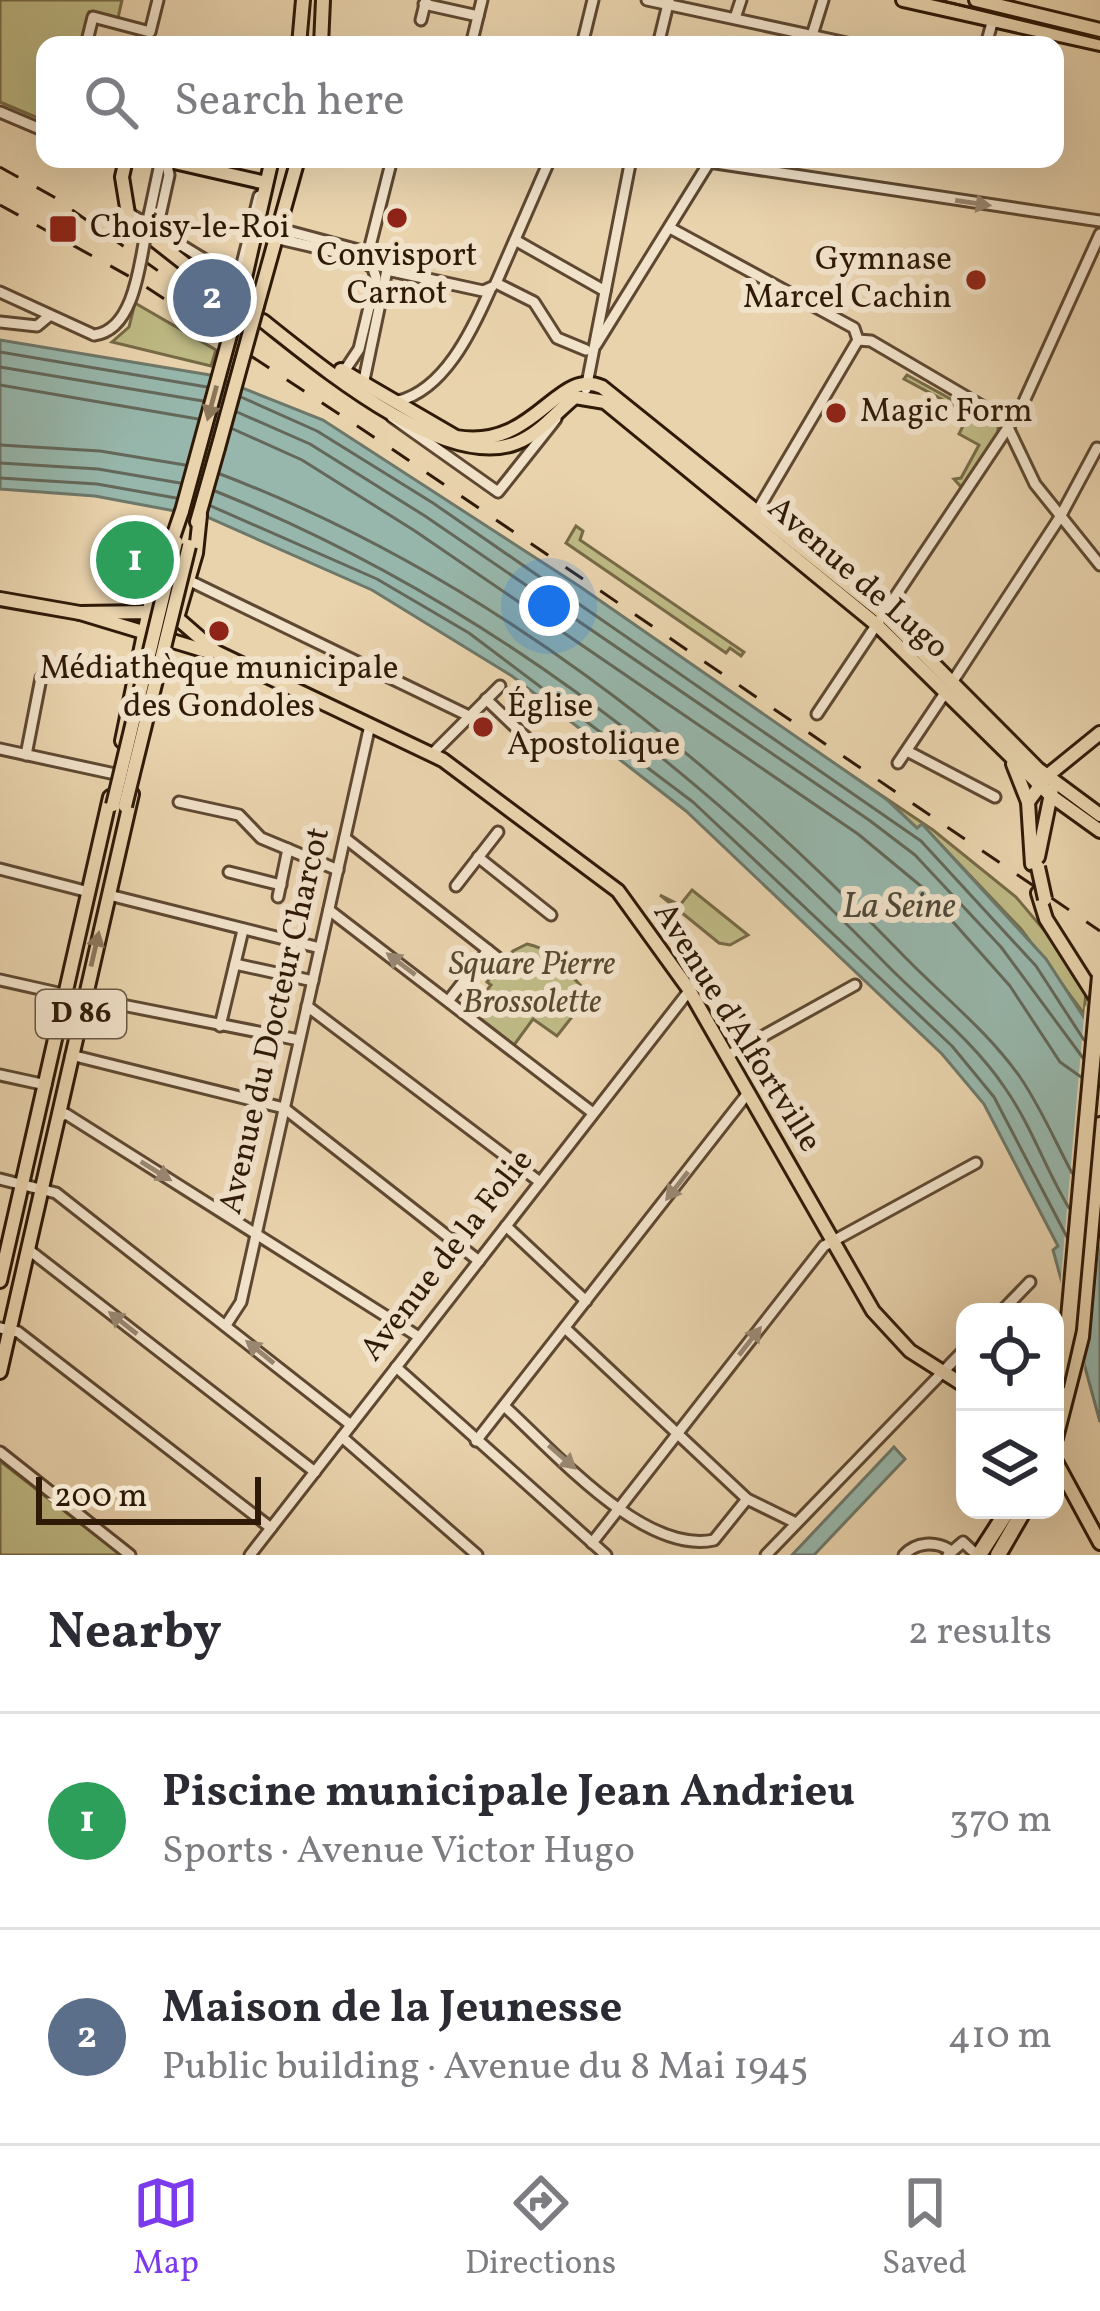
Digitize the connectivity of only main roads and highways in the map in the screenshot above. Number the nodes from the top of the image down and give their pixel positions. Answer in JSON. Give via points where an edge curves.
{"nodes":[{"id":1,"x":302,"y":0,"type":"edge"},
{"id":2,"x":323,"y":0,"type":"edge"},
{"id":3,"x":902,"y":0,"type":"edge"},
{"id":4,"x":976,"y":0,"type":"edge"},
{"id":5,"x":1022,"y":4,"type":"edge"},
{"id":6,"x":1100,"y":30,"type":"edge"},
{"id":7,"x":299,"y":36,"type":"edge"},
{"id":8,"x":321,"y":36,"type":"edge"},
{"id":9,"x":1100,"y":44,"type":"edge"},
{"id":10,"x":124,"y":168,"type":"edge"},
{"id":11,"x":194,"y":168,"type":"edge"},
{"id":12,"x":270,"y":168,"type":"edge"},
{"id":13,"x":296,"y":168,"type":"edge"},
{"id":14,"x":265,"y":187,"type":"junction"},
{"id":15,"x":208,"y":282,"type":"tunnel mouth"},
{"id":16,"x":263,"y":321,"type":"tunnel mouth"},
{"id":17,"x":363,"y":386,"type":"junction"},
{"id":18,"x":584,"y":386,"type":"junction"},
{"id":19,"x":182,"y":511,"type":"junction"},
{"id":20,"x":200,"y":515,"type":"junction"},
{"id":21,"x":0,"y":599,"type":"edge"},
{"id":22,"x":148,"y":612,"type":"junction"},
{"id":23,"x":80,"y":613,"type":"junction"},
{"id":24,"x":177,"y":618,"type":"junction"},
{"id":25,"x":880,"y":620,"type":"junction"},
{"id":26,"x":145,"y":632,"type":"junction"},
{"id":27,"x":171,"y":638,"type":"junction"},
{"id":28,"x":216,"y":652,"type":"junction"},
{"id":29,"x":948,"y":689,"type":"junction"},
{"id":30,"x":1100,"y":733,"type":"edge"},
{"id":31,"x":1010,"y":758,"type":"junction"},
{"id":32,"x":1048,"y":785,"type":"junction"},
{"id":33,"x":1028,"y":802,"type":"junction"},
{"id":34,"x":119,"y":806,"type":"junction"},
{"id":35,"x":1100,"y":815,"type":"edge"},
{"id":36,"x":103,"y":830,"type":"junction"},
{"id":37,"x":1100,"y":831,"type":"edge"},
{"id":38,"x":121,"y":842,"type":"junction"},
{"id":39,"x":1035,"y":866,"type":"junction"},
{"id":40,"x":1042,"y":896,"type":"junction"},
{"id":41,"x":1100,"y":976,"type":"edge"},
{"id":42,"x":1100,"y":987,"type":"edge"},
{"id":43,"x":1100,"y":1005,"type":"edge"},
{"id":44,"x":1100,"y":1125,"type":"edge"},
{"id":45,"x":3,"y":1257,"type":"edge"},
{"id":46,"x":0,"y":1281,"type":"edge"},
{"id":47,"x":5,"y":1329,"type":"edge"},
{"id":48,"x":1064,"y":1339,"type":"edge"},
{"id":49,"x":0,"y":1372,"type":"edge"},
{"id":50,"x":956,"y":1381,"type":"edge"},
{"id":51,"x":1062,"y":1411,"type":"edge"},
{"id":52,"x":1064,"y":1477,"type":"edge"},
{"id":53,"x":1002,"y":1519,"type":"edge"},
{"id":54,"x":1019,"y":1519,"type":"edge"},
{"id":55,"x":1096,"y":1536,"type":"edge"},
{"id":56,"x":978,"y":1555,"type":"edge"},
{"id":57,"x":998,"y":1555,"type":"edge"}],
"edges":[{"from":1,"to":7,"type":"main road"},
{"from":2,"to":8,"type":"main road"},
{"from":3,"to":9,"type":"main road"},
{"from":4,"to":5,"type":"main road"},
{"from":5,"to":6,"type":"main road"},
{"from":10,"to":15,"type":"main road","via":[[127,212],[142,235]]},
{"from":11,"to":14,"type":"main road"},
{"from":12,"to":14,"type":"main road","number":"D 86"},
{"from":13,"to":20,"type":"main road","number":"D 86","bridge":true},
{"from":14,"to":19,"type":"main road","number":"D 86","one_way":true,"bridge":true},
{"from":16,"to":17,"type":"main road"},
{"from":17,"to":18,"type":"main road","via":[[456,437],[496,437],[525,427],[562,389]]},
{"from":17,"to":18,"type":"main road","via":[[447,443],[474,450],[518,442]]},
{"from":18,"to":25,"type":"main road","name":"Avenue de Lugo"},
{"from":18,"to":25,"type":"main road","name":"Avenue de Lugo","via":[[756,513]]},
{"from":19,"to":22,"type":"main road","number":"D 86"},
{"from":19,"to":34,"type":"main road","number":"D 86","bridge":true},
{"from":20,"to":24,"type":"main road","number":"D 86"},
{"from":20,"to":34,"type":"main road","number":"D 86","bridge":true},
{"from":21,"to":23,"type":"main road"},
{"from":22,"to":23,"type":"main road","name":"Avenue d'Alfortville"},
{"from":22,"to":24,"type":"main road","name":"Avenue d'Alfortville"},
{"from":22,"to":26,"type":"main road","number":"D 86"},
{"from":23,"to":26,"type":"main road","name":"Avenue d'Alfortville"},
{"from":24,"to":27,"type":"main road","number":"D 86"},
{"from":24,"to":28,"type":"main road","name":"Avenue d'Alfortville"},
{"from":25,"to":29,"type":"main road","name":"Avenue de Lugo"},
{"from":26,"to":27,"type":"main road","name":"Avenue d'Alfortville"},
{"from":26,"to":36,"type":"main road","number":"D 86"},
{"from":27,"to":28,"type":"main road","name":"Avenue d'Alfortville"},
{"from":27,"to":38,"type":"main road","number":"D 86"},
{"from":28,"to":50,"type":"main road","name":"Avenue d'Alfortville","via":[[432,754],[618,891],[689,991],[873,1311],[910,1351]]},
{"from":29,"to":31,"type":"main road","name":"Avenue de Lugo"},
{"from":29,"to":32,"type":"main road","name":"Avenue de Lugo"},
{"from":30,"to":32,"type":"main road"},
{"from":31,"to":32,"type":"main road","name":"Avenue de Lugo"},
{"from":31,"to":33,"type":"main road"},
{"from":32,"to":33,"type":"main road"},
{"from":32,"to":35,"type":"main road","name":"Avenue de Lugo"},
{"from":32,"to":37,"type":"main road","name":"Avenue de Lugo"},
{"from":32,"to":39,"type":"main road"},
{"from":33,"to":39,"type":"main road"},
{"from":34,"to":36,"type":"main road","number":"D 86"},
{"from":34,"to":38,"type":"main road","number":"D 86"},
{"from":36,"to":45,"type":"main road","number":"D 86"},
{"from":47,"to":38,"type":"main road","number":"D 86","one_way":true},
{"from":39,"to":40,"type":"main road","bridge":true},
{"from":40,"to":42,"type":"main road"},
{"from":40,"to":43,"type":"main road","via":[[1046,919]]},
{"from":41,"to":48,"type":"highway","bridge":true},
{"from":44,"to":51,"type":"highway","via":[[1081,1337]]},
{"from":45,"to":46,"type":"main road","number":"D 86"},
{"from":47,"to":49,"type":"main road","number":"D 86"},
{"from":52,"to":55,"type":"main road"},
{"from":53,"to":56,"type":"highway"},
{"from":54,"to":57,"type":"highway"}]}
